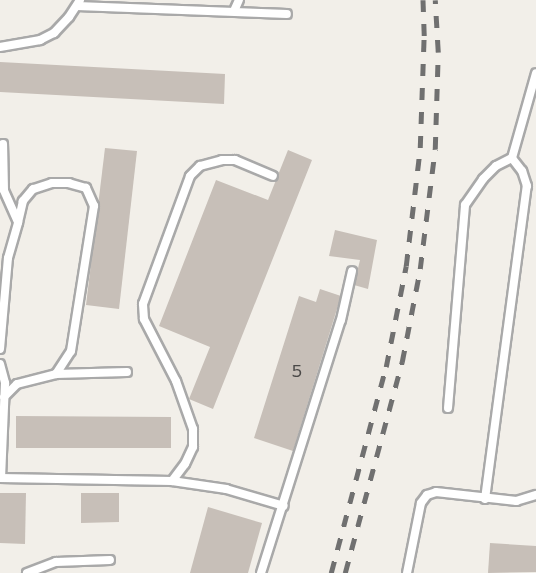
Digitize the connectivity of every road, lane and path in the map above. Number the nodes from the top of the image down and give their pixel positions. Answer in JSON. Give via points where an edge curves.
{"nodes":[{"id":1,"x":239,"y":0,"type":"edge"},
{"id":2,"x":79,"y":3,"type":"edge"},
{"id":3,"x":234,"y":11,"type":"junction"},
{"id":4,"x":287,"y":14,"type":"dead end"},
{"id":5,"x":0,"y":47,"type":"edge"},
{"id":6,"x":536,"y":73,"type":"edge"},
{"id":7,"x":3,"y":144,"type":"dead end"},
{"id":8,"x":512,"y":158,"type":"junction"},
{"id":9,"x":273,"y":176,"type":"dead end"},
{"id":10,"x":18,"y":222,"type":"junction"},
{"id":11,"x":352,"y":271,"type":"dead end"},
{"id":12,"x":0,"y":349,"type":"edge"},
{"id":13,"x":0,"y":364,"type":"edge"},
{"id":14,"x":128,"y":372,"type":"dead end"},
{"id":15,"x":56,"y":374,"type":"junction"},
{"id":16,"x":3,"y":397,"type":"junction"},
{"id":17,"x":448,"y":408,"type":"dead end"},
{"id":18,"x":0,"y":478,"type":"edge"},
{"id":19,"x":172,"y":481,"type":"junction"},
{"id":20,"x":536,"y":495,"type":"edge"},
{"id":21,"x":486,"y":499,"type":"junction"},
{"id":22,"x":284,"y":506,"type":"junction"},
{"id":23,"x":110,"y":560,"type":"dead end"},
{"id":24,"x":27,"y":573,"type":"edge"},
{"id":25,"x":261,"y":573,"type":"edge"},
{"id":26,"x":407,"y":573,"type":"edge"}],
"edges":[{"from":1,"to":3,"type":"lane"},
{"from":2,"to":3,"type":"lane"},
{"from":2,"to":5,"type":"lane","via":[[54,33],[40,40]]},
{"from":3,"to":4,"type":"lane"},
{"from":6,"to":8,"type":"lane"},
{"from":7,"to":10,"type":"lane","via":[[4,190]]},
{"from":8,"to":17,"type":"lane","via":[[483,178],[465,204]]},
{"from":8,"to":21,"type":"lane","via":[[527,186]]},
{"from":9,"to":19,"type":"lane","via":[[235,160],[200,166],[190,176],[143,304],[144,319],[176,381],[193,429],[193,447]]},
{"from":10,"to":12,"type":"lane","via":[[9,258]]},
{"from":10,"to":15,"type":"lane","via":[[23,201],[33,189],[51,183],[86,188],[94,206],[71,351]]},
{"from":11,"to":22,"type":"lane","via":[[341,320]]},
{"from":13,"to":16,"type":"lane","via":[[5,383]]},
{"from":14,"to":15,"type":"lane"},
{"from":15,"to":16,"type":"lane","via":[[17,384]]},
{"from":16,"to":18,"type":"lane"},
{"from":18,"to":19,"type":"lane"},
{"from":19,"to":22,"type":"lane","via":[[226,489]]},
{"from":20,"to":21,"type":"lane","via":[[516,501]]},
{"from":21,"to":26,"type":"lane","via":[[436,492],[427,495],[421,503]]},
{"from":22,"to":25,"type":"lane"},
{"from":23,"to":24,"type":"lane","via":[[56,562]]}]}
